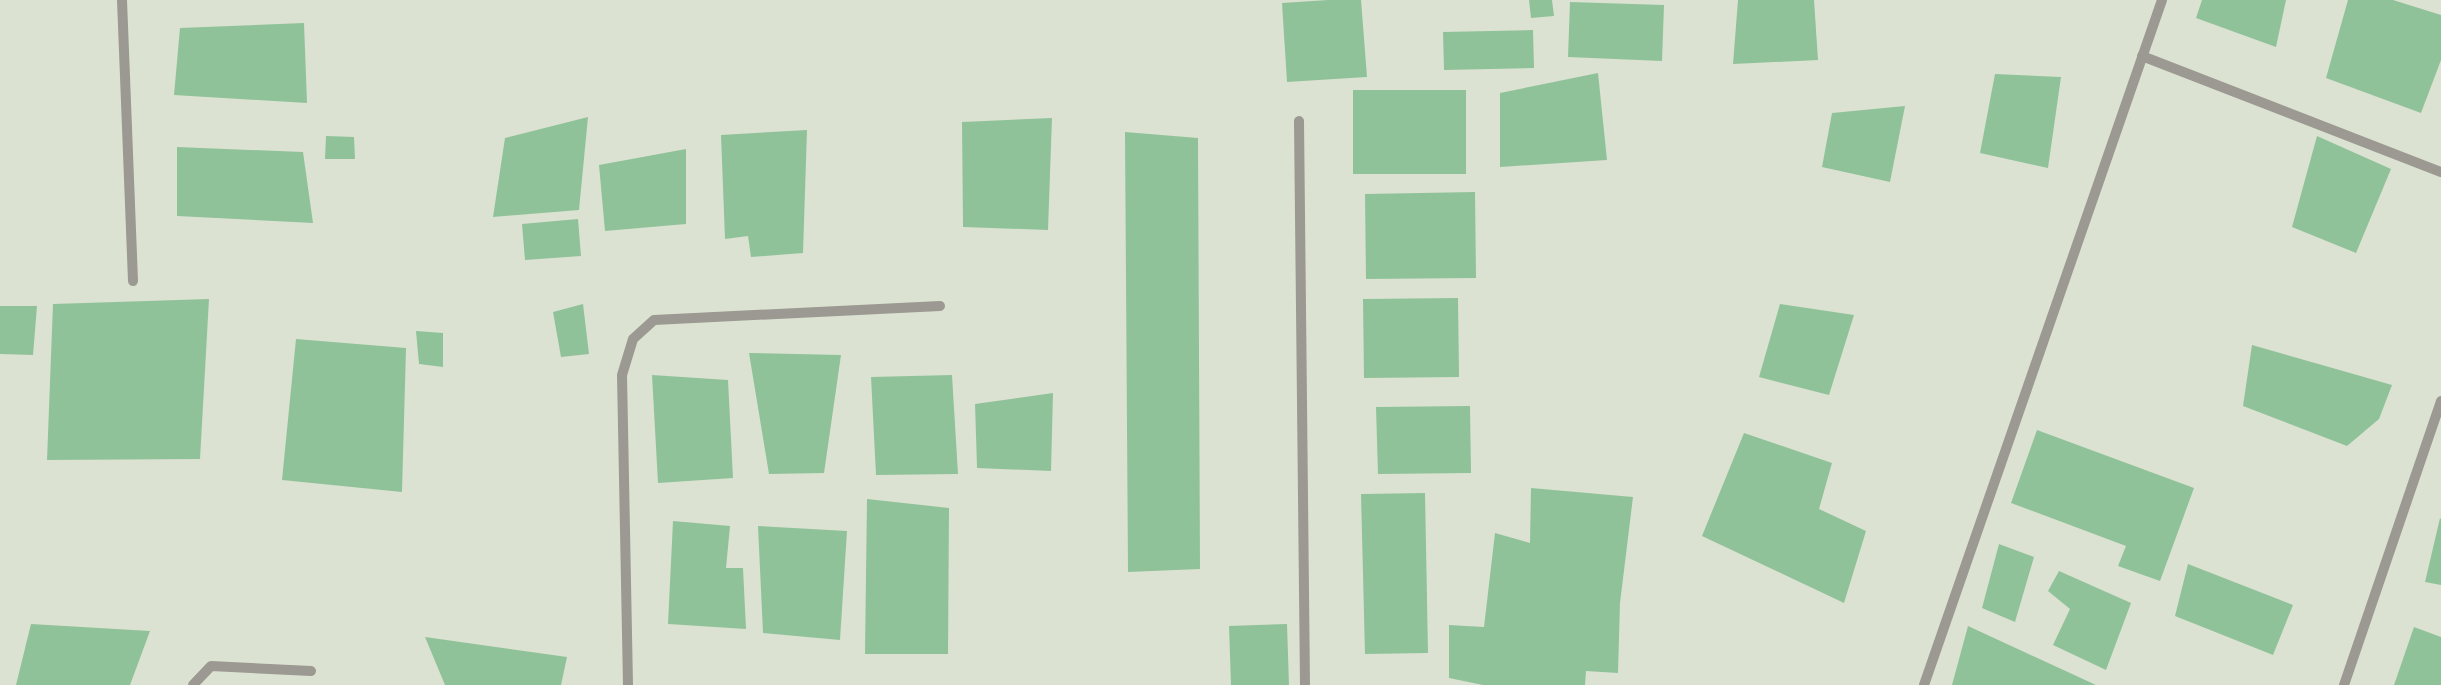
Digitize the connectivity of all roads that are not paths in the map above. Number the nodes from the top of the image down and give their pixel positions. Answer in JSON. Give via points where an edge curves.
{"nodes":[{"id":1,"x":122,"y":0,"type":"edge"},
{"id":2,"x":2162,"y":0,"type":"edge"},
{"id":3,"x":2142,"y":56,"type":"junction"},
{"id":4,"x":1299,"y":121,"type":"dead end"},
{"id":5,"x":2441,"y":172,"type":"edge"},
{"id":6,"x":133,"y":282,"type":"dead end"},
{"id":7,"x":940,"y":306,"type":"dead end"},
{"id":8,"x":2441,"y":401,"type":"edge"},
{"id":9,"x":311,"y":671,"type":"dead end"},
{"id":10,"x":193,"y":685,"type":"edge"},
{"id":11,"x":628,"y":685,"type":"edge"},
{"id":12,"x":1305,"y":685,"type":"edge"},
{"id":13,"x":1924,"y":685,"type":"edge"},
{"id":14,"x":2344,"y":685,"type":"edge"}],
"edges":[{"from":1,"to":6,"type":"street"},
{"from":2,"to":3,"type":"street"},
{"from":3,"to":5,"type":"street"},
{"from":3,"to":13,"type":"street"},
{"from":4,"to":12,"type":"street"},
{"from":7,"to":11,"type":"street","via":[[654,320],[633,339],[622,375]]},
{"from":8,"to":14,"type":"street"},
{"from":9,"to":10,"type":"street","via":[[210,666]]}]}
